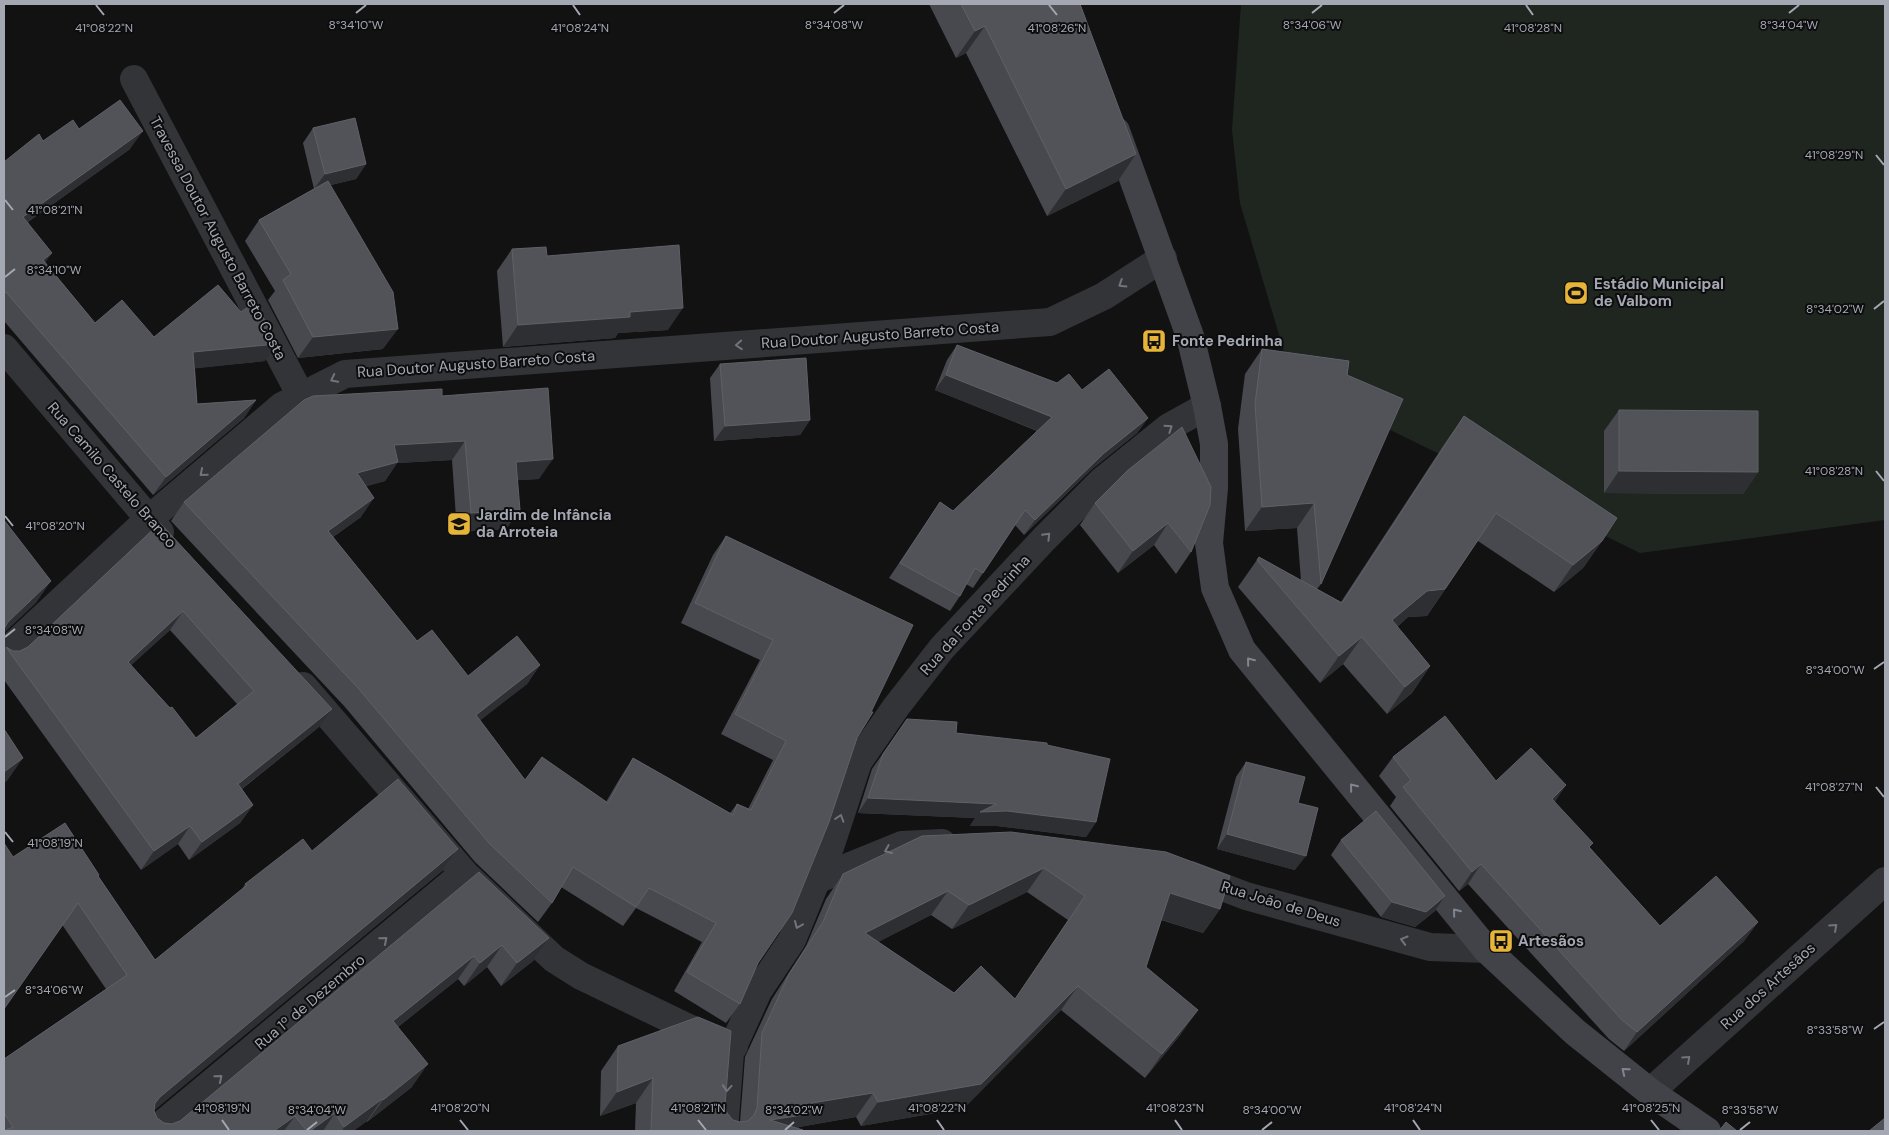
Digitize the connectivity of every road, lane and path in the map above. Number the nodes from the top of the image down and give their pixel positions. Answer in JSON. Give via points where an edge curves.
{"nodes":[{"id":1,"x":134,"y":79,"type":"dead end"},
{"id":2,"x":1107,"y":106,"type":"edge"},
{"id":3,"x":1163,"y":258,"type":"junction"},
{"id":4,"x":4,"y":348,"type":"edge"},
{"id":5,"x":301,"y":396,"type":"junction"},
{"id":6,"x":1207,"y":406,"type":"junction"},
{"id":7,"x":149,"y":519,"type":"junction"},
{"id":8,"x":175,"y":549,"type":"edge"},
{"id":9,"x":4,"y":654,"type":"edge"},
{"id":10,"x":288,"y":670,"type":"edge"},
{"id":11,"x":967,"y":842,"type":"edge"},
{"id":12,"x":1172,"y":868,"type":"edge"},
{"id":13,"x":464,"y":873,"type":"junction"},
{"id":14,"x":816,"y":880,"type":"junction"},
{"id":15,"x":1885,"y":881,"type":"edge"},
{"id":16,"x":1486,"y":949,"type":"junction"},
{"id":17,"x":734,"y":1046,"type":"junction"},
{"id":18,"x":1650,"y":1092,"type":"junction"},
{"id":19,"x":154,"y":1131,"type":"edge"},
{"id":20,"x":724,"y":1131,"type":"edge"},
{"id":21,"x":1707,"y":1131,"type":"edge"}],
"edges":[{"from":1,"to":5,"type":"street","name":"Travessa Doutor Augusto Barreto Costa"},
{"from":2,"to":3,"type":"street"},
{"from":3,"to":5,"type":"street","name":"Rua Doutor Augusto Barreto Costa","one_way":true,"via":[[1104,296],[1050,322],[345,374]]},
{"from":3,"to":6,"type":"street","via":[[1190,336]]},
{"from":4,"to":7,"type":"street","name":"Rua Camilo Castelo Branco"},
{"from":5,"to":7,"type":"street","name":"Rua Doutor Augusto Barreto Costa","one_way":true,"via":[[282,406]]},
{"from":14,"to":6,"type":"street","name":"Rua da Fonte Pedrinha","one_way":true,"via":[[858,762],[942,648],[1102,482],[1169,428]]},
{"from":16,"to":6,"type":"street","one_way":true,"via":[[1242,650],[1215,588],[1209,543],[1214,444]]},
{"from":7,"to":8,"type":"street","name":"Rua Camilo Castelo Branco"},
{"from":7,"to":9,"type":"street","name":"Rua Doutor Augusto Barreto Costa"},
{"from":10,"to":13,"type":"street"},
{"from":11,"to":14,"type":"street","one_way":true,"via":[[902,845]]},
{"from":16,"to":12,"type":"street","name":"Rua João de Deus","one_way":true,"via":[[1430,948],[1246,896]]},
{"from":13,"to":17,"type":"street","via":[[554,958],[581,976]]},
{"from":19,"to":13,"type":"street","name":"Rua 1º de Dezembro","one_way":true},
{"from":14,"to":17,"type":"street","one_way":true,"via":[[792,940],[758,991]]},
{"from":18,"to":15,"type":"street","name":"Rua dos Artesãos","one_way":true},
{"from":18,"to":16,"type":"street","one_way":true,"via":[[1575,1032]]},
{"from":17,"to":20,"type":"street","one_way":true,"via":[[730,1053]]},
{"from":18,"to":21,"type":"street"}]}
